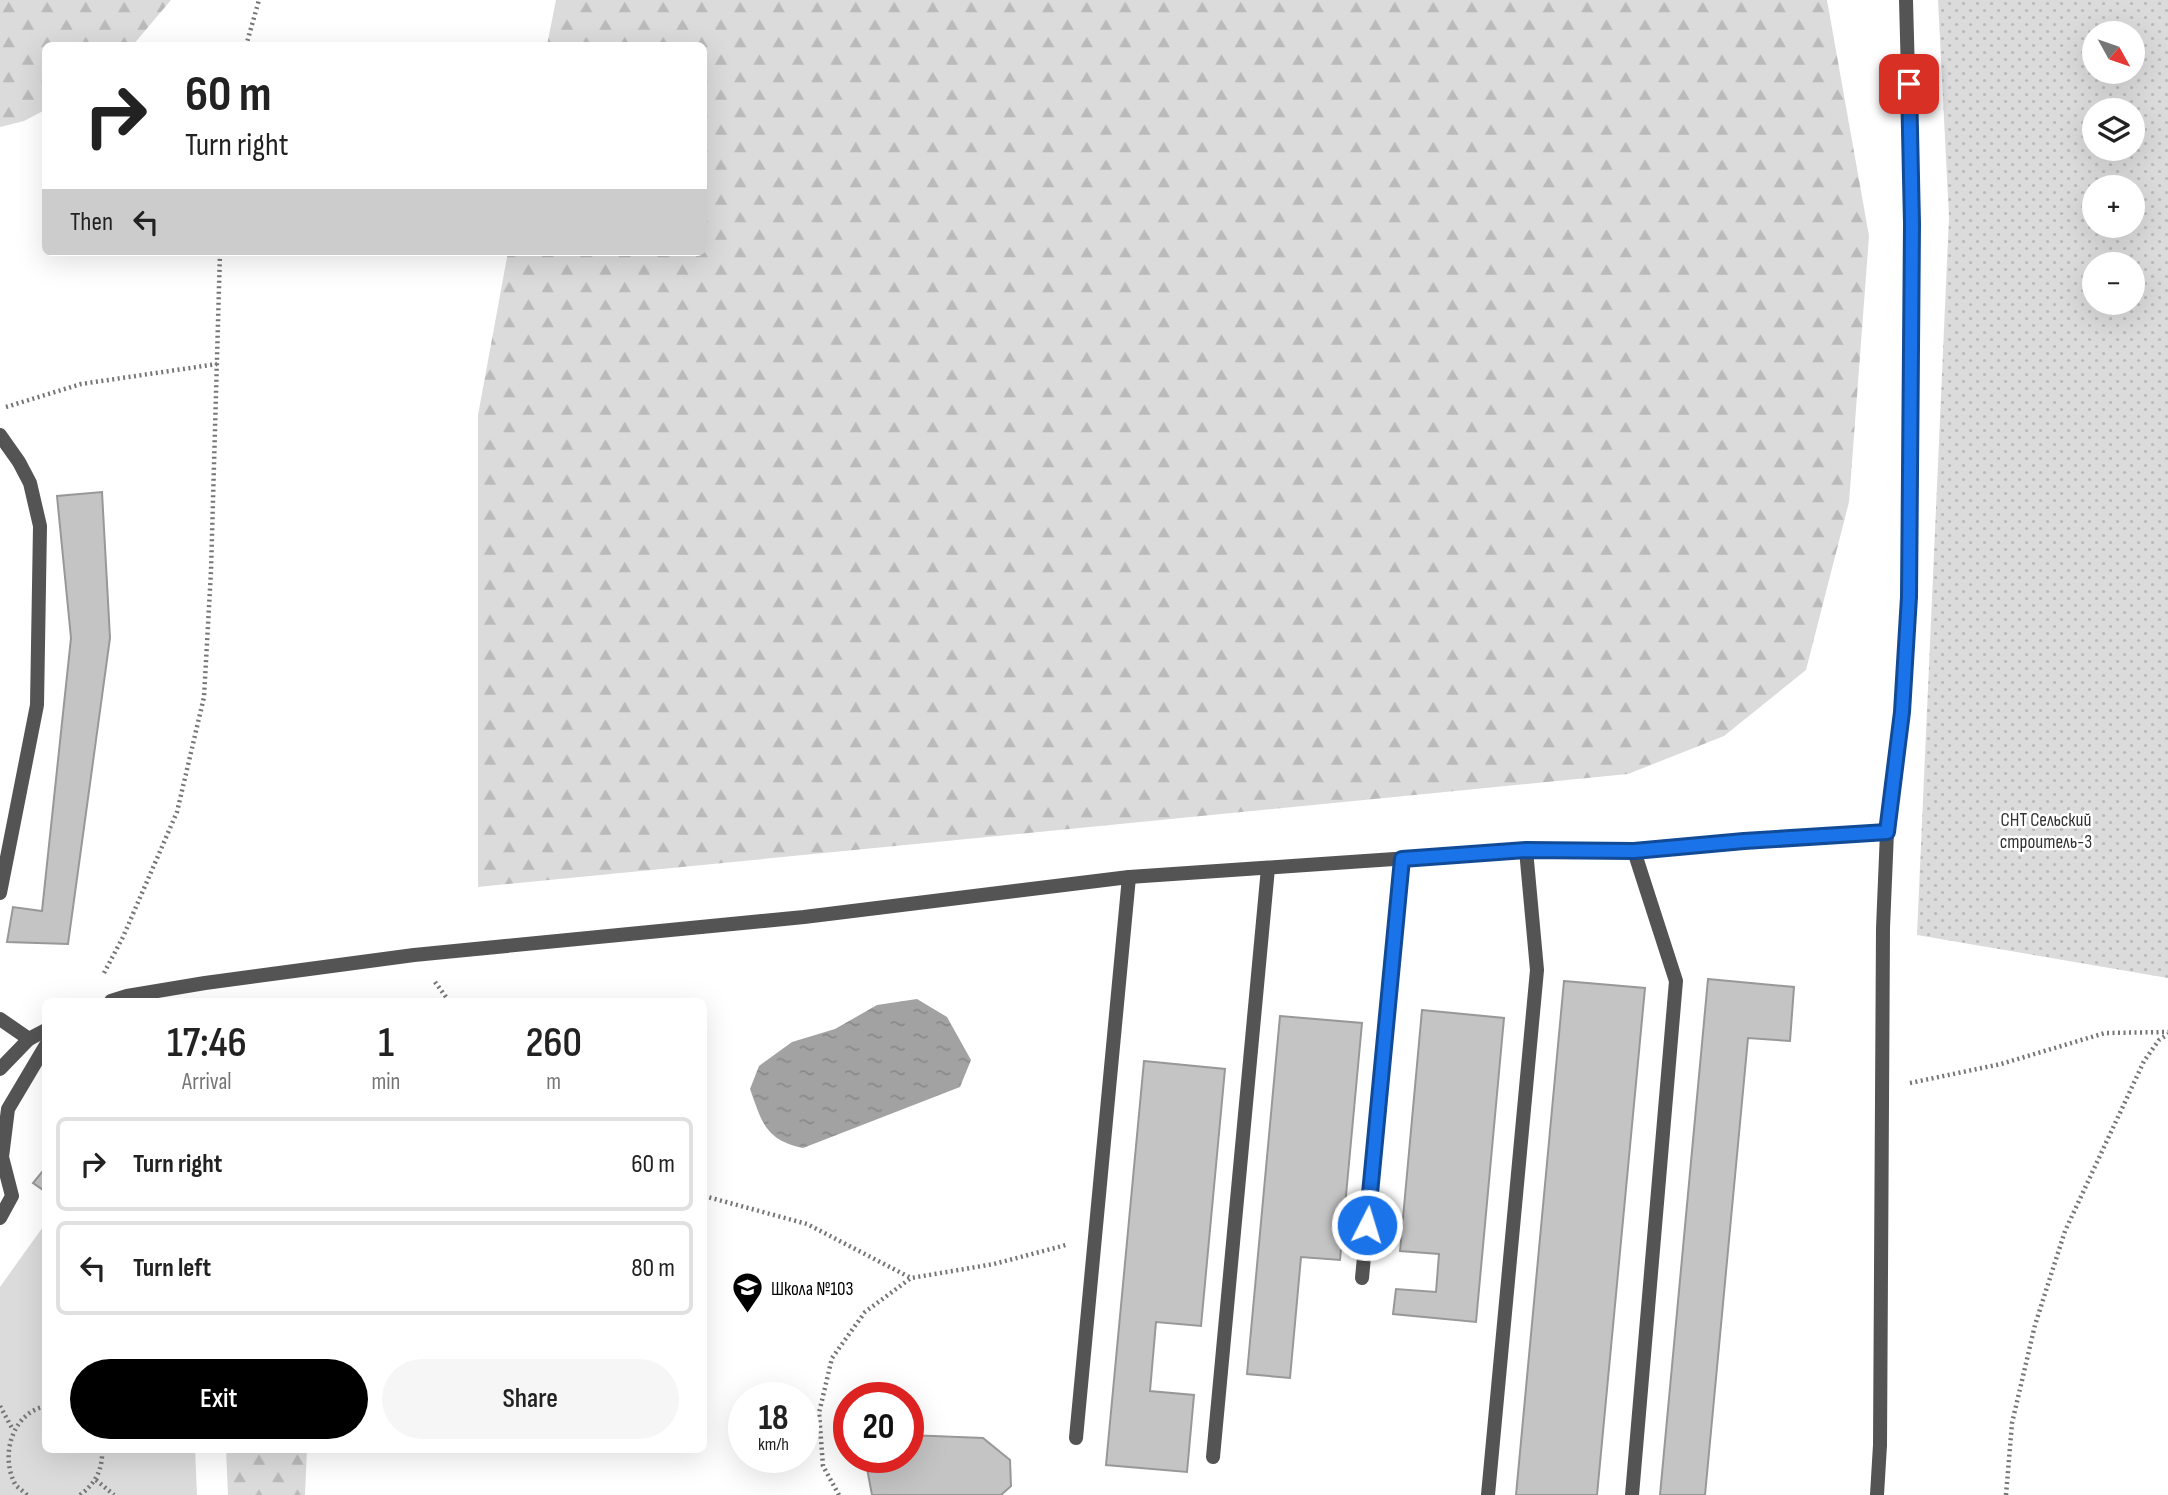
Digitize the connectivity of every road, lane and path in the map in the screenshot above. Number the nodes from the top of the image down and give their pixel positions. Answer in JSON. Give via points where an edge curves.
{"nodes":[{"id":1,"x":259,"y":0,"type":"edge"},
{"id":2,"x":1906,"y":0,"type":"edge"},
{"id":3,"x":247,"y":42,"type":"edge"},
{"id":4,"x":220,"y":256,"type":"edge"},
{"id":5,"x":217,"y":364,"type":"junction"},
{"id":6,"x":0,"y":409,"type":"edge"},
{"id":7,"x":0,"y":435,"type":"edge"},
{"id":8,"x":1887,"y":832,"type":"junction"},
{"id":9,"x":1526,"y":850,"type":"junction"},
{"id":10,"x":1634,"y":851,"type":"junction"},
{"id":11,"x":1402,"y":859,"type":"junction"},
{"id":12,"x":1268,"y":868,"type":"junction"},
{"id":13,"x":1129,"y":877,"type":"junction"},
{"id":14,"x":0,"y":893,"type":"edge"},
{"id":15,"x":100,"y":980,"type":"dead end"},
{"id":16,"x":121,"y":998,"type":"edge"},
{"id":17,"x":0,"y":1020,"type":"edge"},
{"id":18,"x":42,"y":1032,"type":"edge"},
{"id":19,"x":2168,"y":1033,"type":"edge"},
{"id":20,"x":29,"y":1039,"type":"junction"},
{"id":21,"x":42,"y":1052,"type":"edge"},
{"id":22,"x":0,"y":1069,"type":"edge"},
{"id":23,"x":1882,"y":1089,"type":"junction"},
{"id":24,"x":707,"y":1197,"type":"edge"},
{"id":25,"x":0,"y":1218,"type":"edge"},
{"id":26,"x":1094,"y":1238,"type":"junction"},
{"id":27,"x":911,"y":1278,"type":"junction"},
{"id":28,"x":1363,"y":1278,"type":"dead end"},
{"id":29,"x":0,"y":1406,"type":"edge"},
{"id":30,"x":42,"y":1408,"type":"edge"},
{"id":31,"x":12,"y":1428,"type":"junction"},
{"id":32,"x":1076,"y":1438,"type":"dead end"},
{"id":33,"x":102,"y":1453,"type":"edge"},
{"id":34,"x":1213,"y":1457,"type":"dead end"},
{"id":35,"x":3,"y":1465,"type":"edge"},
{"id":36,"x":96,"y":1480,"type":"junction"},
{"id":37,"x":27,"y":1495,"type":"edge"},
{"id":38,"x":80,"y":1495,"type":"edge"},
{"id":39,"x":114,"y":1495,"type":"edge"},
{"id":40,"x":839,"y":1495,"type":"edge"},
{"id":41,"x":1488,"y":1495,"type":"edge"},
{"id":42,"x":1632,"y":1495,"type":"edge"},
{"id":43,"x":1877,"y":1495,"type":"edge"},
{"id":44,"x":2006,"y":1495,"type":"edge"}],
"edges":[{"from":1,"to":3,"type":"path"},
{"from":2,"to":8,"type":"street","via":[[1912,224],[1909,597],[1902,712]]},
{"from":4,"to":5,"type":"path"},
{"from":5,"to":6,"type":"path","via":[[81,384]]},
{"from":5,"to":15,"type":"path","via":[[204,698],[177,812]]},
{"from":7,"to":14,"type":"street","via":[[30,483],[40,526],[37,705]]},
{"from":8,"to":10,"type":"street"},
{"from":8,"to":23,"type":"street"},
{"from":9,"to":10,"type":"street"},
{"from":9,"to":11,"type":"street"},
{"from":9,"to":41,"type":"street","via":[[1537,970]]},
{"from":10,"to":42,"type":"street","via":[[1676,981]]},
{"from":11,"to":12,"type":"street"},
{"from":11,"to":28,"type":"street"},
{"from":12,"to":13,"type":"street"},
{"from":12,"to":34,"type":"street"},
{"from":13,"to":16,"type":"street","via":[[804,917],[414,955]]},
{"from":13,"to":26,"type":"street"},
{"from":17,"to":20,"type":"street"},
{"from":18,"to":20,"type":"street"},
{"from":19,"to":23,"type":"path","via":[[2105,1033],[2001,1064]]},
{"from":19,"to":44,"type":"path","via":[[2144,1060],[2065,1231],[2035,1325],[2012,1423]]},
{"from":20,"to":22,"type":"street"},
{"from":21,"to":25,"type":"street","via":[[8,1110],[2,1157],[12,1196]]},
{"from":23,"to":43,"type":"street"},
{"from":24,"to":27,"type":"path","via":[[807,1224]]},
{"from":26,"to":27,"type":"path","via":[[994,1264]]},
{"from":26,"to":32,"type":"street"},
{"from":27,"to":40,"type":"path","via":[[865,1312],[832,1358],[819,1413],[823,1466]]},
{"from":29,"to":31,"type":"path"},
{"from":30,"to":31,"type":"path","via":[[25,1414]]},
{"from":31,"to":35,"type":"path"},
{"from":33,"to":36,"type":"path"},
{"from":35,"to":37,"type":"path"},
{"from":36,"to":38,"type":"path"},
{"from":36,"to":39,"type":"path"}]}
